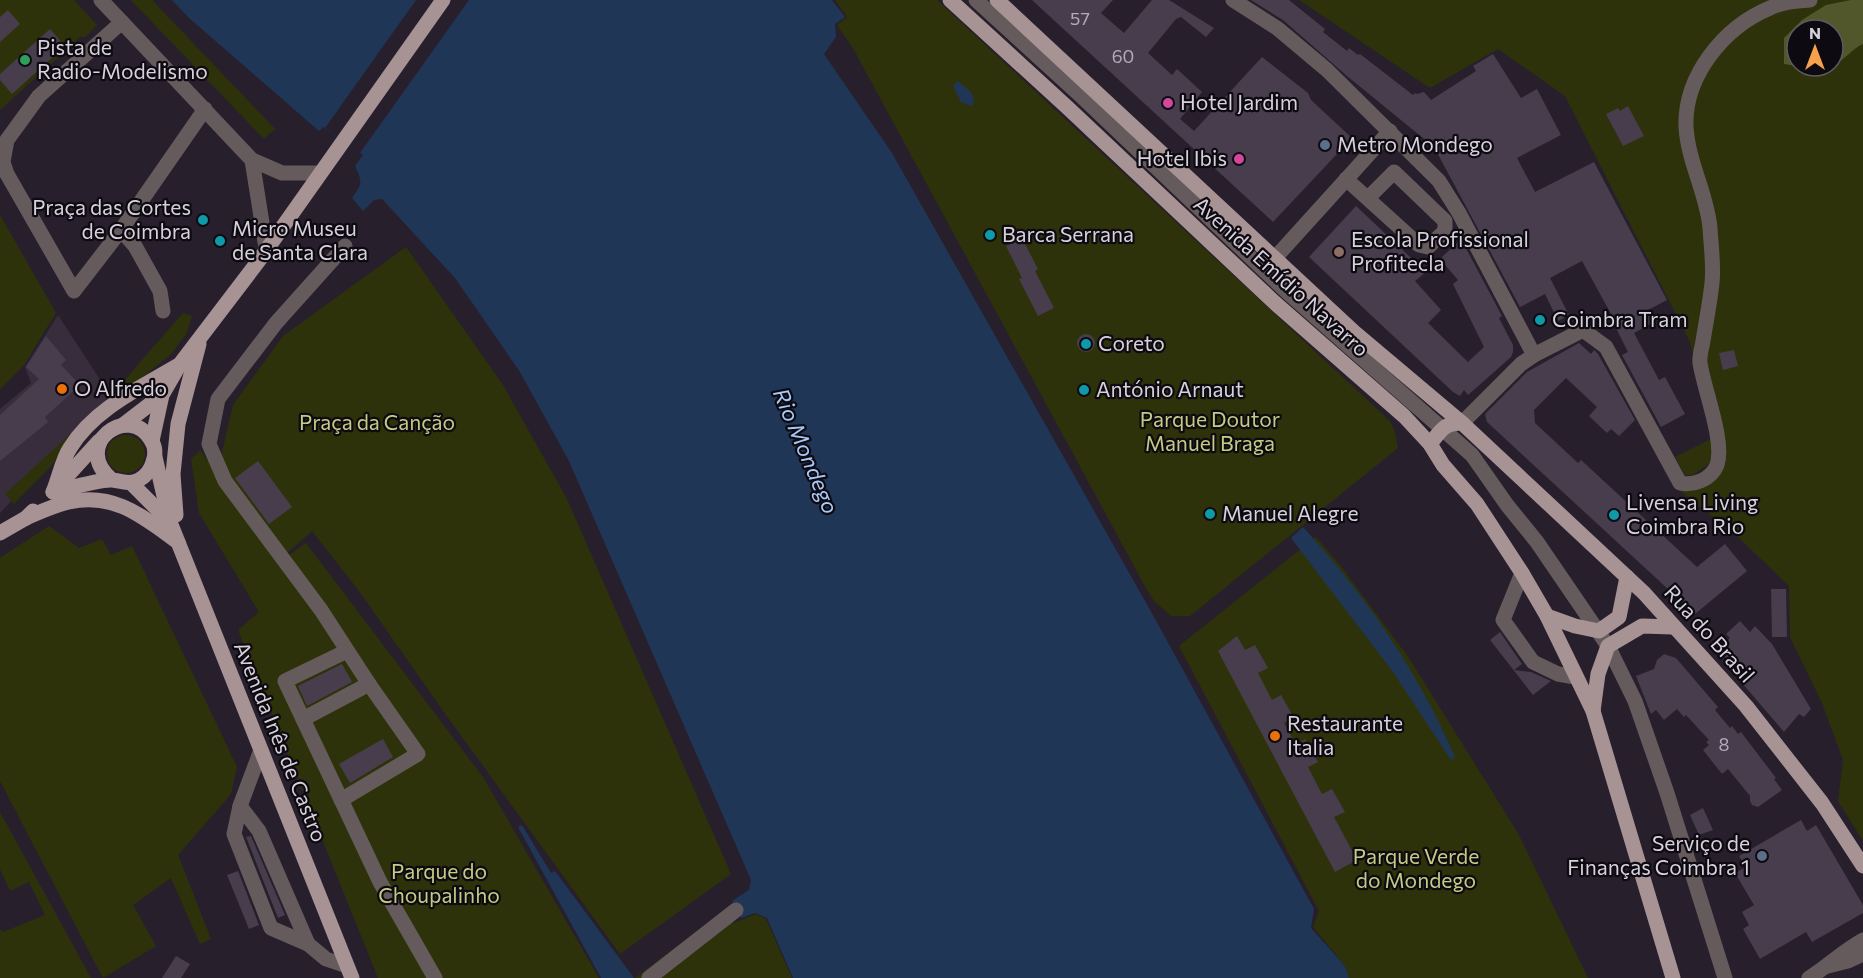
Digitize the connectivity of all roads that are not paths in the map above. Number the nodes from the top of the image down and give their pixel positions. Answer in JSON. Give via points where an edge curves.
{"nodes":[{"id":1,"x":101,"y":0,"type":"edge"},
{"id":2,"x":443,"y":0,"type":"edge"},
{"id":3,"x":950,"y":0,"type":"edge"},
{"id":4,"x":976,"y":0,"type":"edge"},
{"id":5,"x":997,"y":0,"type":"edge"},
{"id":6,"x":1233,"y":0,"type":"edge"},
{"id":7,"x":1809,"y":0,"type":"edge"},
{"id":8,"x":122,"y":22,"type":"junction"},
{"id":9,"x":205,"y":109,"type":"junction"},
{"id":10,"x":1389,"y":131,"type":"junction"},
{"id":11,"x":252,"y":160,"type":"junction"},
{"id":12,"x":320,"y":173,"type":"junction"},
{"id":13,"x":1346,"y":179,"type":"junction"},
{"id":14,"x":1368,"y":198,"type":"junction"},
{"id":15,"x":1459,"y":213,"type":"junction"},
{"id":16,"x":1445,"y":221,"type":"junction"},
{"id":17,"x":121,"y":230,"type":"junction"},
{"id":18,"x":345,"y":246,"type":"dead end"},
{"id":19,"x":266,"y":248,"type":"junction"},
{"id":20,"x":1275,"y":258,"type":"junction"},
{"id":21,"x":163,"y":311,"type":"dead end"},
{"id":22,"x":200,"y":339,"type":"junction"},
{"id":23,"x":1534,"y":355,"type":"junction"},
{"id":24,"x":180,"y":364,"type":"junction"},
{"id":25,"x":162,"y":395,"type":"junction"},
{"id":26,"x":1462,"y":423,"type":"junction"},
{"id":27,"x":123,"y":425,"type":"junction"},
{"id":28,"x":1442,"y":428,"type":"junction"},
{"id":29,"x":101,"y":439,"type":"junction"},
{"id":30,"x":152,"y":441,"type":"junction"},
{"id":31,"x":1430,"y":444,"type":"junction"},
{"id":32,"x":1495,"y":454,"type":"joint"},
{"id":33,"x":155,"y":457,"type":"junction"},
{"id":34,"x":112,"y":480,"type":"junction"},
{"id":35,"x":131,"y":483,"type":"junction"},
{"id":36,"x":53,"y":492,"type":"junction"},
{"id":37,"x":26,"y":518,"type":"junction"},
{"id":38,"x":170,"y":522,"type":"junction"},
{"id":39,"x":0,"y":533,"type":"edge"},
{"id":40,"x":178,"y":542,"type":"junction"},
{"id":41,"x":1522,"y":573,"type":"junction"},
{"id":42,"x":1627,"y":577,"type":"junction"},
{"id":43,"x":1547,"y":616,"type":"junction"},
{"id":44,"x":1673,"y":627,"type":"junction"},
{"id":45,"x":1599,"y":631,"type":"junction"},
{"id":46,"x":1608,"y":646,"type":"junction"},
{"id":47,"x":347,"y":651,"type":"junction"},
{"id":48,"x":1575,"y":677,"type":"junction"},
{"id":49,"x":369,"y":684,"type":"junction"},
{"id":50,"x":1593,"y":711,"type":"junction"},
{"id":51,"x":303,"y":719,"type":"junction"},
{"id":52,"x":261,"y":750,"type":"junction"},
{"id":53,"x":342,"y":800,"type":"junction"},
{"id":54,"x":240,"y":806,"type":"junction"},
{"id":55,"x":1863,"y":866,"type":"edge"},
{"id":56,"x":736,"y":910,"type":"dead end"},
{"id":57,"x":1863,"y":939,"type":"edge"},
{"id":58,"x":308,"y":944,"type":"junction"},
{"id":59,"x":1863,"y":954,"type":"edge"},
{"id":60,"x":1826,"y":967,"type":"junction"},
{"id":61,"x":350,"y":972,"type":"edge"},
{"id":62,"x":435,"y":978,"type":"edge"},
{"id":63,"x":648,"y":978,"type":"edge"},
{"id":64,"x":1673,"y":978,"type":"edge"},
{"id":65,"x":1725,"y":978,"type":"edge"},
{"id":66,"x":1809,"y":978,"type":"edge"}],
"edges":[{"from":1,"to":8,"type":"street"},
{"from":2,"to":12,"type":"main road"},
{"from":3,"to":31,"type":"main road","name":"Avenida Emídio Navarro"},
{"from":4,"to":28,"type":"street","via":[[1286,291]]},
{"from":5,"to":20,"type":"main road","name":"Avenida Emídio Navarro"},
{"from":6,"to":10,"type":"street","via":[[1292,39]]},
{"from":7,"to":23,"type":"street","via":[[1770,7],[1741,24],[1711,54],[1692,85],[1686,126],[1709,225],[1713,281],[1700,361],[1720,450],[1716,468],[1691,486],[1680,483],[1606,347],[1583,330]]},
{"from":8,"to":9,"type":"street"},
{"from":8,"to":17,"type":"street","via":[[39,96],[7,140],[3,152],[7,174],[74,291]]},
{"from":9,"to":11,"type":"street"},
{"from":9,"to":17,"type":"street"},
{"from":10,"to":13,"type":"street"},
{"from":10,"to":15,"type":"street","via":[[1439,181]]},
{"from":11,"to":12,"type":"street","via":[[282,173]]},
{"from":11,"to":19,"type":"street"},
{"from":12,"to":19,"type":"main road"},
{"from":13,"to":14,"type":"street"},
{"from":13,"to":20,"type":"street"},
{"from":14,"to":16,"type":"street","via":[[1394,172]]},
{"from":14,"to":16,"type":"street","via":[[1419,245],[1428,247],[1445,231]]},
{"from":15,"to":16,"type":"street"},
{"from":15,"to":23,"type":"street"},
{"from":17,"to":21,"type":"street","via":[[135,246],[160,291]]},
{"from":18,"to":47,"type":"street","via":[[276,323],[218,399],[209,444],[225,481]]},
{"from":19,"to":22,"type":"main road"},
{"from":20,"to":26,"type":"main road","name":"Avenida Emídio Navarro","via":[[1354,332]]},
{"from":22,"to":24,"type":"main road"},
{"from":22,"to":40,"type":"main road","via":[[178,424],[173,474]]},
{"from":23,"to":26,"type":"street"},
{"from":24,"to":25,"type":"main road"},
{"from":24,"to":36,"type":"main road","via":[[94,419],[70,448]]},
{"from":25,"to":27,"type":"main road"},
{"from":25,"to":30,"type":"main road"},
{"from":26,"to":28,"type":"main road"},
{"from":26,"to":32,"type":"main road","name":"Avenida Emídio Navarro"},
{"from":27,"to":29,"type":"main road","via":[[106,432]]},
{"from":27,"to":30,"type":"main road","via":[[140,429]]},
{"from":28,"to":31,"type":"main road"},
{"from":28,"to":45,"type":"street","via":[[1472,455]]},
{"from":29,"to":34,"type":"main road","via":[[98,462]]},
{"from":29,"to":36,"type":"main road"},
{"from":30,"to":33,"type":"main road"},
{"from":31,"to":41,"type":"main road","name":"Avenida Emídio Navarro","via":[[1477,504]]},
{"from":32,"to":42,"type":"main road","name":"Rua do Brasil"},
{"from":33,"to":35,"type":"main road","via":[[148,473]]},
{"from":33,"to":38,"type":"main road","name":"Avenida Inês de Castro"},
{"from":34,"to":35,"type":"main road"},
{"from":34,"to":36,"type":"main road"},
{"from":35,"to":38,"type":"main road","name":"Avenida Inês de Castro"},
{"from":36,"to":37,"type":"main road"},
{"from":37,"to":39,"type":"main road"},
{"from":37,"to":40,"type":"main road","via":[[68,502],[93,499],[117,503]]},
{"from":38,"to":40,"type":"main road","name":"Avenida Inês de Castro"},
{"from":40,"to":52,"type":"main road","name":"Avenida Inês de Castro"},
{"from":41,"to":43,"type":"main road","name":"Avenida Emídio Navarro"},
{"from":41,"to":48,"type":"street","via":[[1503,620],[1533,662]]},
{"from":42,"to":44,"type":"main road","name":"Rua do Brasil"},
{"from":42,"to":45,"type":"main road","via":[[1618,617]]},
{"from":43,"to":45,"type":"main road"},
{"from":43,"to":48,"type":"main road","name":"Avenida Emídio Navarro"},
{"from":44,"to":46,"type":"main road","via":[[1642,627]]},
{"from":44,"to":55,"type":"main road","name":"Rua do Brasil","via":[[1746,706],[1822,803]]},
{"from":45,"to":46,"type":"street"},
{"from":46,"to":50,"type":"main road","via":[[1598,674]]},
{"from":46,"to":65,"type":"street","via":[[1635,701]]},
{"from":47,"to":49,"type":"street"},
{"from":47,"to":51,"type":"street","via":[[285,681]]},
{"from":48,"to":50,"type":"main road","name":"Avenida Emídio Navarro"},
{"from":49,"to":51,"type":"street"},
{"from":49,"to":53,"type":"street","via":[[418,754]]},
{"from":50,"to":64,"type":"main road"},
{"from":51,"to":53,"type":"street"},
{"from":52,"to":54,"type":"street"},
{"from":52,"to":61,"type":"main road","name":"Avenida Inês de Castro"},
{"from":53,"to":62,"type":"street","via":[[380,882]]},
{"from":54,"to":58,"type":"street","via":[[259,831]]},
{"from":54,"to":58,"type":"street","via":[[234,834],[271,928]]},
{"from":56,"to":63,"type":"street"},
{"from":57,"to":60,"type":"street","via":[[1842,951]]},
{"from":58,"to":61,"type":"street"},
{"from":59,"to":60,"type":"street"},
{"from":60,"to":66,"type":"street"}]}
